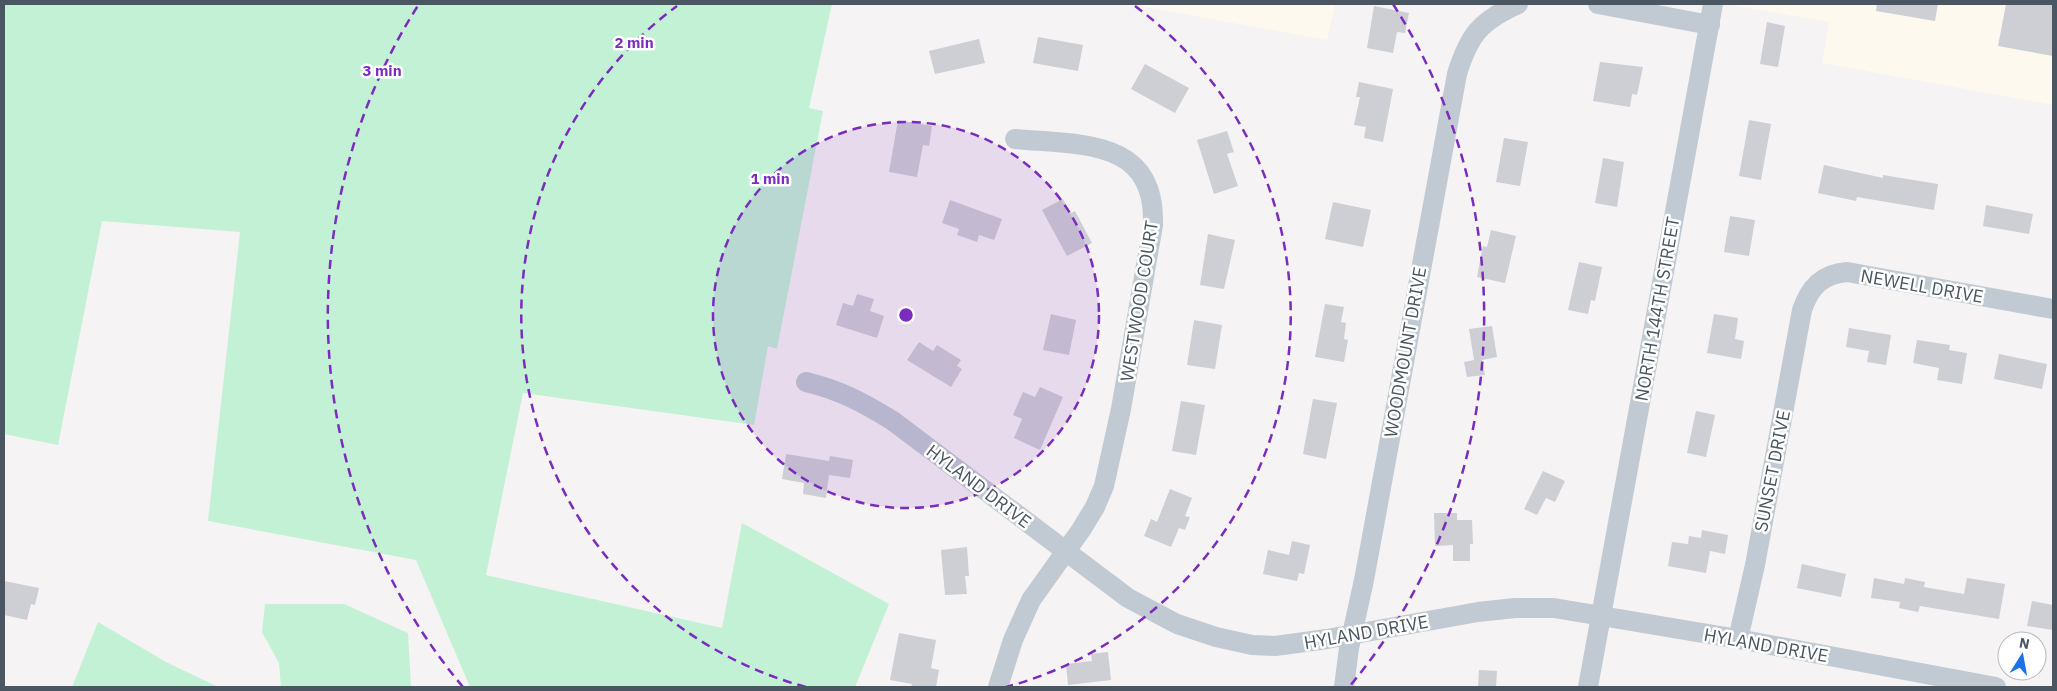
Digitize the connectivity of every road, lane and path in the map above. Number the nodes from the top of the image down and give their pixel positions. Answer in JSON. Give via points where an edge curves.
{"nodes":[{"id":1,"x":1518,"y":4,"type":"edge"},
{"id":2,"x":1598,"y":4,"type":"edge"},
{"id":3,"x":1713,"y":4,"type":"edge"},
{"id":4,"x":1710,"y":25,"type":"junction"},
{"id":5,"x":1015,"y":139,"type":"dead end"},
{"id":6,"x":1804,"y":303,"type":"joint"},
{"id":7,"x":2053,"y":309,"type":"edge"},
{"id":8,"x":806,"y":382,"type":"dead end"},
{"id":9,"x":1065,"y":552,"type":"junction"},
{"id":10,"x":1602,"y":615,"type":"junction"},
{"id":11,"x":1353,"y":633,"type":"junction"},
{"id":12,"x":1738,"y":639,"type":"junction"},
{"id":13,"x":998,"y":687,"type":"edge"},
{"id":14,"x":1344,"y":687,"type":"edge"},
{"id":15,"x":1588,"y":687,"type":"edge"},
{"id":16,"x":1996,"y":687,"type":"edge"}],
"edges":[{"from":1,"to":11,"type":"street","name":"WOODMOUNT DRIVE","via":[[1485,23],[1469,41],[1457,74]]},
{"from":2,"to":4,"type":"street"},
{"from":3,"to":4,"type":"street","name":"NORTH 144TH STREET"},
{"from":4,"to":10,"type":"street","name":"NORTH 144TH STREET"},
{"from":5,"to":9,"type":"street","name":"WESTWOOD COURT","via":[[1082,145],[1122,156],[1143,175],[1154,206],[1154,225],[1109,470],[1095,507]]},
{"from":6,"to":7,"type":"street","name":"NEWELL DRIVE","via":[[1818,281],[1847,272]]},
{"from":6,"to":12,"type":"street","name":"SUNSET DRIVE"},
{"from":8,"to":9,"type":"street","name":"HYLAND DRIVE","via":[[859,400],[893,421]]},
{"from":9,"to":11,"type":"street","name":"HYLAND DRIVE","via":[[1152,612],[1216,637],[1275,646]]},
{"from":9,"to":13,"type":"street","name":"WESTWOOD COURT","via":[[1032,600],[1013,640]]},
{"from":10,"to":11,"type":"street","name":"HYLAND DRIVE","via":[[1554,608],[1515,608]]},
{"from":10,"to":12,"type":"street","name":"HYLAND DRIVE"},
{"from":10,"to":15,"type":"street","name":"NORTH 144TH STREET"},
{"from":11,"to":14,"type":"street","name":"WOODMOUNT DRIVE"},
{"from":12,"to":16,"type":"street","name":"HYLAND DRIVE"}]}
